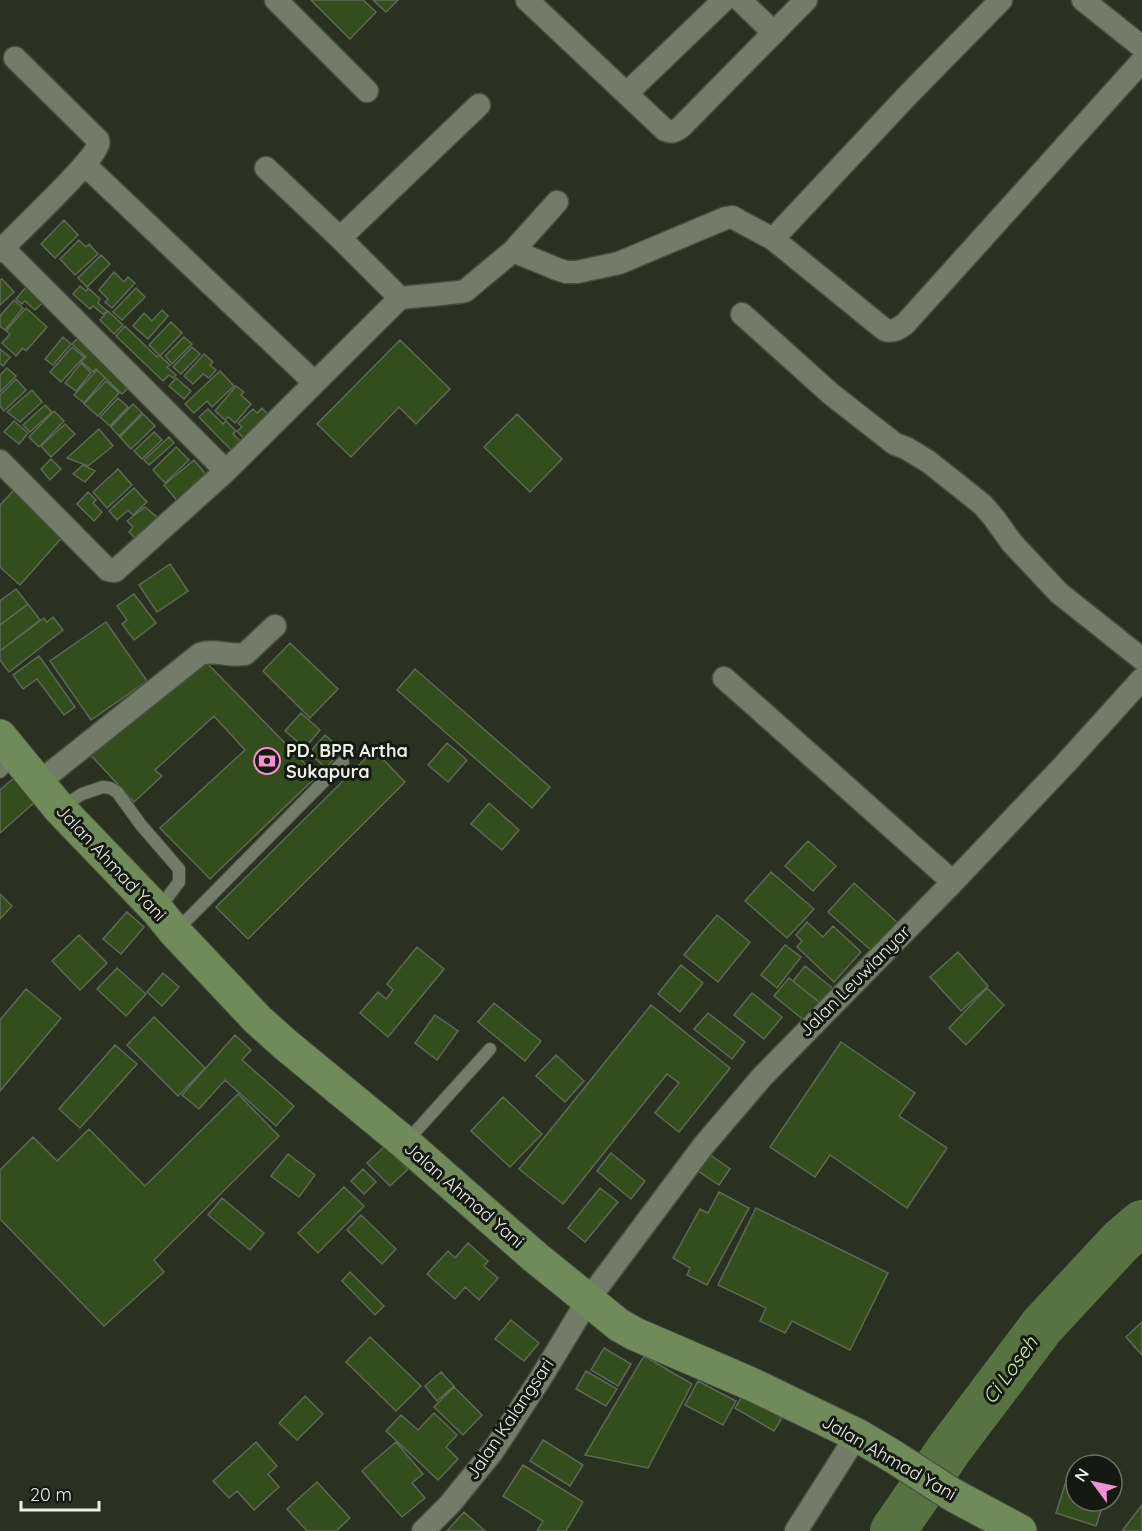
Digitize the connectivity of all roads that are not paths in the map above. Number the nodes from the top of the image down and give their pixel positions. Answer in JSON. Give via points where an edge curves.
{"nodes":[{"id":1,"x":276,"y":0,"type":"edge"},
{"id":2,"x":526,"y":0,"type":"edge"},
{"id":3,"x":724,"y":0,"type":"edge"},
{"id":4,"x":740,"y":0,"type":"edge"},
{"id":5,"x":806,"y":0,"type":"edge"},
{"id":6,"x":1002,"y":0,"type":"edge"},
{"id":7,"x":1083,"y":0,"type":"edge"},
{"id":8,"x":774,"y":33,"type":"junction"},
{"id":9,"x":1142,"y":47,"type":"edge"},
{"id":10,"x":15,"y":58,"type":"dead end"},
{"id":11,"x":1142,"y":61,"type":"edge"},
{"id":12,"x":367,"y":91,"type":"dead end"},
{"id":13,"x":627,"y":93,"type":"junction"},
{"id":14,"x":479,"y":105,"type":"dead end"},
{"id":15,"x":85,"y":165,"type":"junction"},
{"id":16,"x":266,"y":168,"type":"dead end"},
{"id":17,"x":557,"y":202,"type":"dead end"},
{"id":18,"x":340,"y":238,"type":"junction"},
{"id":19,"x":773,"y":239,"type":"junction"},
{"id":20,"x":1,"y":250,"type":"edge"},
{"id":21,"x":513,"y":251,"type":"junction"},
{"id":22,"x":400,"y":298,"type":"junction"},
{"id":23,"x":742,"y":314,"type":"dead end"},
{"id":24,"x":314,"y":382,"type":"junction"},
{"id":25,"x":0,"y":461,"type":"edge"},
{"id":26,"x":226,"y":471,"type":"junction"},
{"id":27,"x":275,"y":626,"type":"dead end"},
{"id":28,"x":1142,"y":659,"type":"edge"},
{"id":29,"x":724,"y":678,"type":"dead end"},
{"id":30,"x":1142,"y":679,"type":"edge"},
{"id":31,"x":5,"y":755,"type":"edge"},
{"id":32,"x":343,"y":762,"type":"dead end"},
{"id":33,"x":38,"y":783,"type":"junction"},
{"id":34,"x":59,"y":808,"type":"junction"},
{"id":35,"x":953,"y":882,"type":"junction"},
{"id":36,"x":166,"y":922,"type":"junction"},
{"id":37,"x":490,"y":1048,"type":"dead end"},
{"id":38,"x":405,"y":1143,"type":"junction"},
{"id":39,"x":588,"y":1300,"type":"junction"},
{"id":40,"x":857,"y":1435,"type":"junction"},
{"id":41,"x":423,"y":1531,"type":"edge"},
{"id":42,"x":796,"y":1531,"type":"edge"},
{"id":43,"x":1020,"y":1531,"type":"edge"}],
"edges":[{"from":1,"to":12,"type":"street"},
{"from":2,"to":13,"type":"street"},
{"from":3,"to":13,"type":"street"},
{"from":4,"to":8,"type":"street"},
{"from":5,"to":8,"type":"street"},
{"from":6,"to":19,"type":"street"},
{"from":7,"to":9,"type":"street"},
{"from":8,"to":13,"type":"street","via":[[676,131],[665,130]]},
{"from":10,"to":15,"type":"street","via":[[98,140]]},
{"from":11,"to":19,"type":"street","via":[[897,330],[885,330]]},
{"from":14,"to":18,"type":"street"},
{"from":15,"to":20,"type":"street"},
{"from":15,"to":24,"type":"street"},
{"from":16,"to":18,"type":"street"},
{"from":17,"to":21,"type":"street"},
{"from":18,"to":22,"type":"street"},
{"from":19,"to":21,"type":"street","via":[[729,217],[619,263],[576,272],[557,269]]},
{"from":20,"to":26,"type":"street"},
{"from":21,"to":22,"type":"street","via":[[465,291]]},
{"from":22,"to":24,"type":"street"},
{"from":23,"to":28,"type":"street","via":[[839,401],[895,444],[929,462],[983,505],[1059,593]]},
{"from":24,"to":26,"type":"street"},
{"from":25,"to":26,"type":"street","via":[[108,570],[115,571]]},
{"from":27,"to":33,"type":"street","via":[[245,654],[200,654]]},
{"from":29,"to":35,"type":"street"},
{"from":30,"to":35,"type":"street","name":"Jalan Leuwianyar"},
{"from":31,"to":33,"type":"street","name":"Jalan Ahmad Yani"},
{"from":32,"to":36,"type":"lane"},
{"from":33,"to":34,"type":"street","name":"Jalan Ahmad Yani"},
{"from":34,"to":36,"type":"street","name":"Jalan Ahmad Yani"},
{"from":34,"to":36,"type":"lane","via":[[103,787],[117,792],[179,869],[179,882]]},
{"from":35,"to":39,"type":"street","name":"Jalan Leuwianyar","via":[[762,1077],[704,1145]]},
{"from":36,"to":38,"type":"street","name":"Jalan Ahmad Yani","via":[[258,1020]]},
{"from":37,"to":38,"type":"lane"},
{"from":38,"to":39,"type":"street","name":"Jalan Ahmad Yani"},
{"from":39,"to":40,"type":"street","name":"Jalan Ahmad Yani","via":[[634,1334]]},
{"from":39,"to":41,"type":"street","name":"Jalan Kalangsari","via":[[493,1451]]},
{"from":40,"to":42,"type":"street"},
{"from":40,"to":43,"type":"street","name":"Jalan Ahmad Yani"}]}
